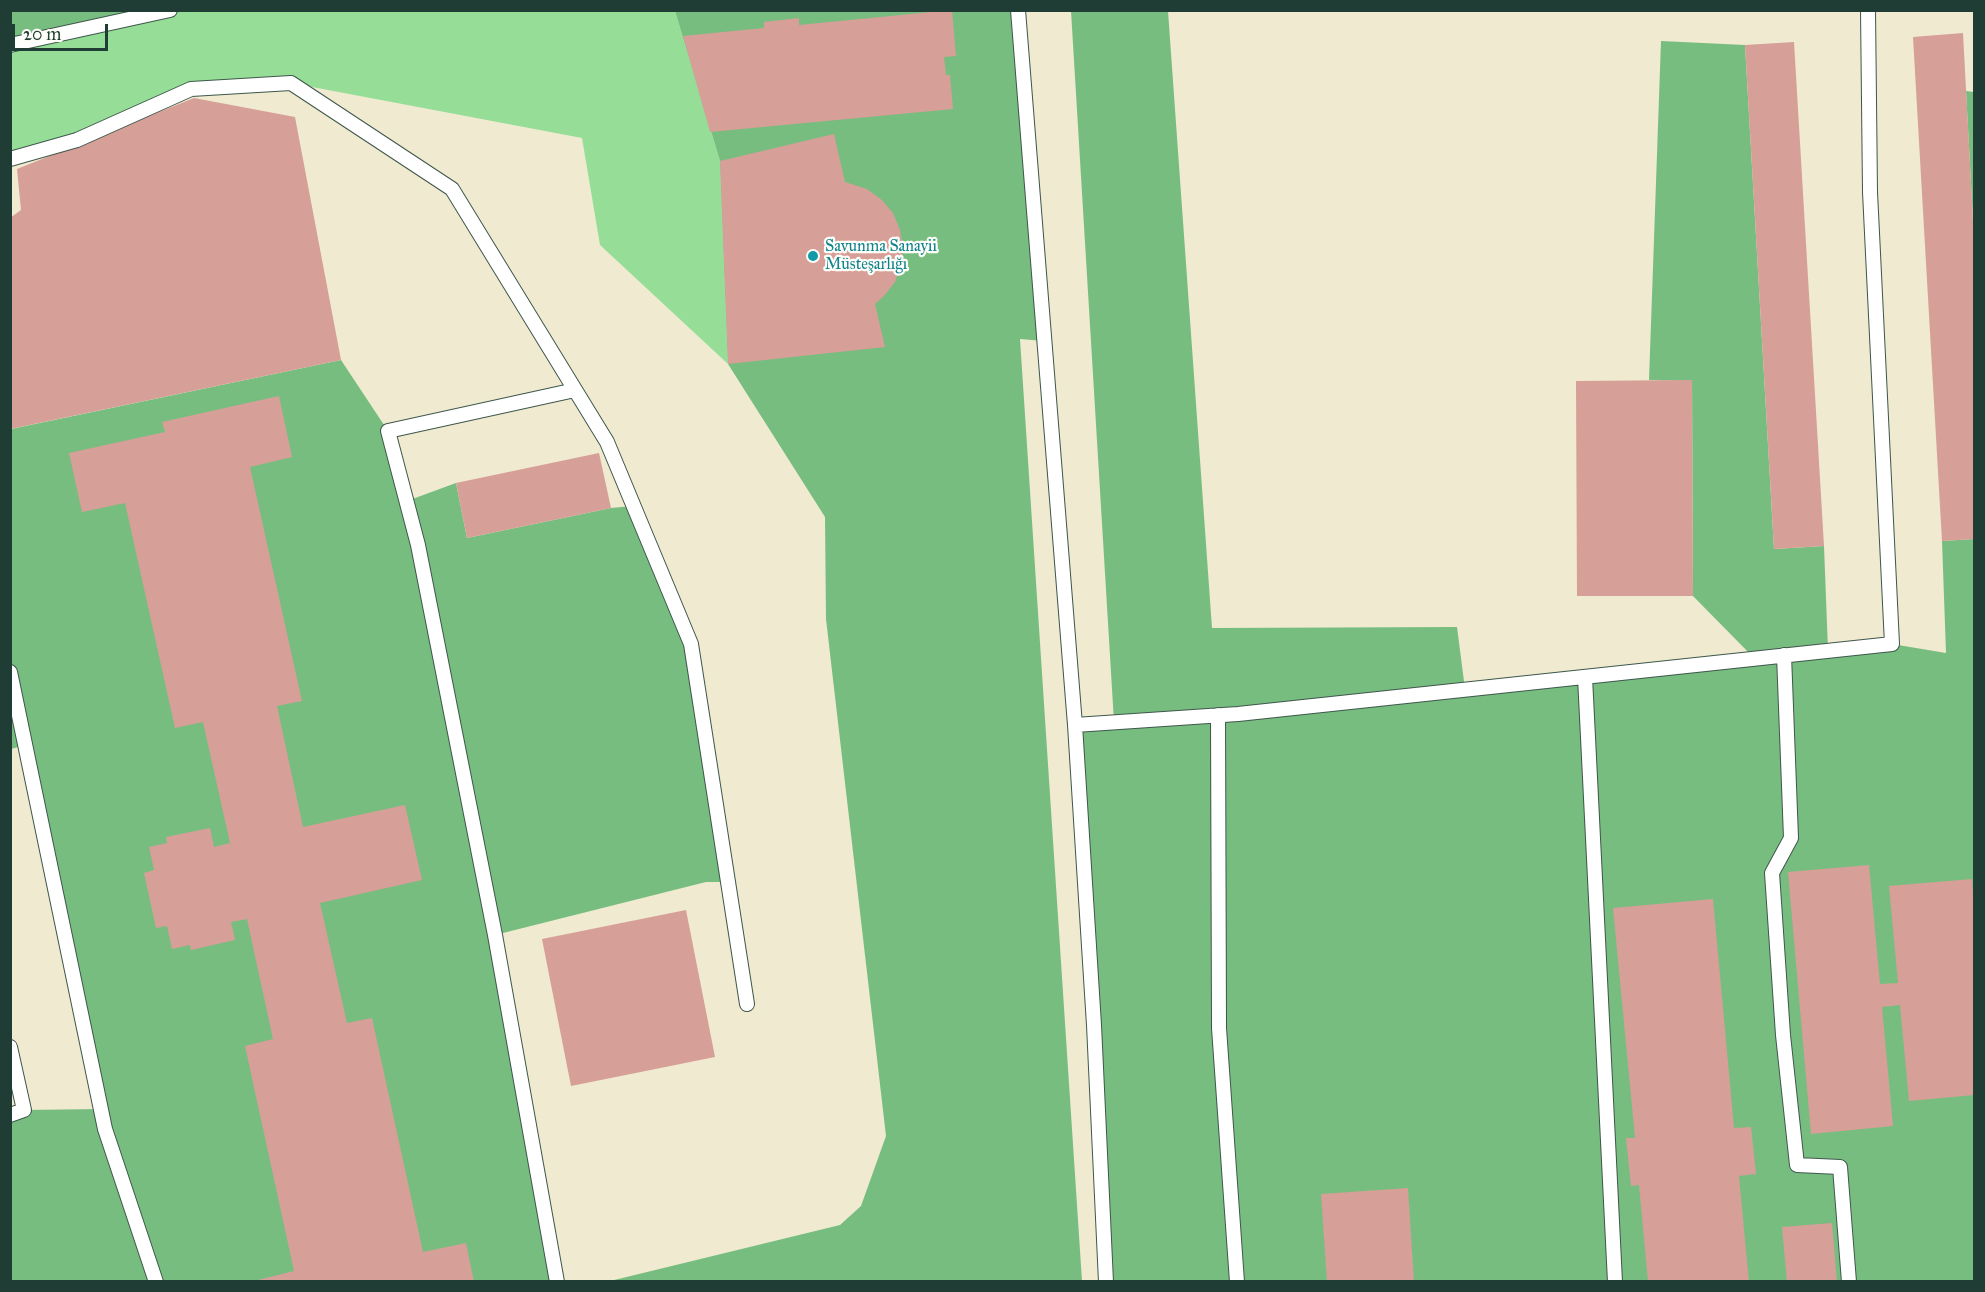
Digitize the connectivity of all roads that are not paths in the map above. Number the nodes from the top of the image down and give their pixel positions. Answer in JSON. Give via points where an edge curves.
{"nodes":[{"id":1,"x":170,"y":10,"type":"edge"},
{"id":2,"x":1018,"y":10,"type":"edge"},
{"id":3,"x":1868,"y":10,"type":"edge"},
{"id":4,"x":10,"y":45,"type":"edge"},
{"id":5,"x":10,"y":159,"type":"edge"},
{"id":6,"x":575,"y":390,"type":"junction"},
{"id":7,"x":1784,"y":655,"type":"junction"},
{"id":8,"x":10,"y":672,"type":"edge"},
{"id":9,"x":1585,"y":677,"type":"junction"},
{"id":10,"x":1218,"y":715,"type":"junction"},
{"id":11,"x":1075,"y":725,"type":"junction"},
{"id":12,"x":747,"y":1004,"type":"dead end"},
{"id":13,"x":10,"y":1047,"type":"edge"},
{"id":14,"x":10,"y":1115,"type":"edge"},
{"id":15,"x":156,"y":1281,"type":"edge"},
{"id":16,"x":557,"y":1281,"type":"edge"},
{"id":17,"x":1106,"y":1281,"type":"edge"},
{"id":18,"x":1237,"y":1281,"type":"edge"},
{"id":19,"x":1615,"y":1281,"type":"edge"},
{"id":20,"x":1849,"y":1281,"type":"edge"}],
"edges":[{"from":1,"to":4,"type":"lane"},
{"from":2,"to":11,"type":"lane"},
{"from":3,"to":7,"type":"lane","via":[[1870,204],[1892,644]]},
{"from":5,"to":6,"type":"lane","via":[[77,140],[191,89],[291,83],[452,189]]},
{"from":6,"to":12,"type":"lane","via":[[607,442],[690,645]]},
{"from":6,"to":16,"type":"lane","via":[[388,431],[418,545],[495,935]]},
{"from":7,"to":9,"type":"lane"},
{"from":7,"to":20,"type":"lane","via":[[1791,838],[1772,873],[1783,1035],[1797,1165],[1840,1167]]},
{"from":8,"to":15,"type":"lane","via":[[105,1129]]},
{"from":9,"to":10,"type":"lane"},
{"from":9,"to":19,"type":"lane"},
{"from":10,"to":11,"type":"lane"},
{"from":10,"to":18,"type":"lane","via":[[1219,1028]]},
{"from":11,"to":17,"type":"lane"},
{"from":13,"to":14,"type":"lane","via":[[24,1110]]}]}
